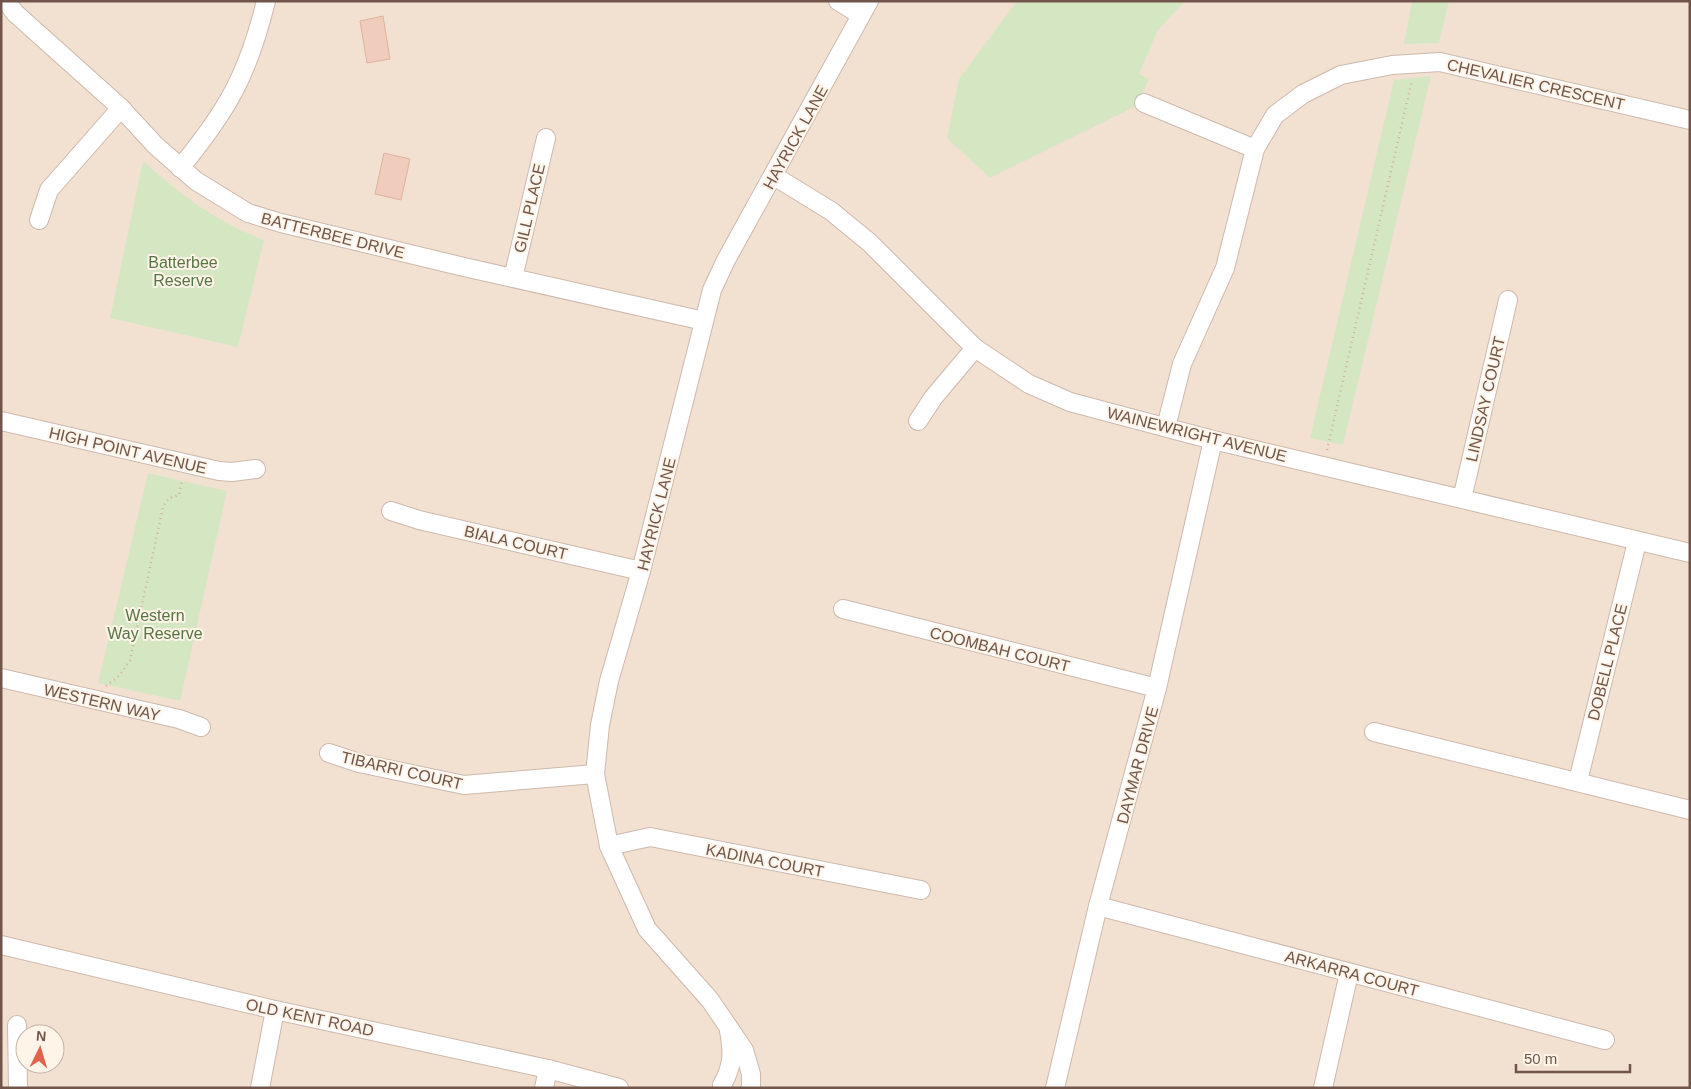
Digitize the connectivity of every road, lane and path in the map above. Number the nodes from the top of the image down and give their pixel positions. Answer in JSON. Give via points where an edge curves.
{"nodes":[{"id":1,"x":6,"y":1,"type":"edge"},
{"id":2,"x":266,"y":1,"type":"edge"},
{"id":3,"x":838,"y":1,"type":"edge"},
{"id":4,"x":865,"y":8,"type":"edge"},
{"id":5,"x":1416,"y":64,"type":"junction"},
{"id":6,"x":1144,"y":104,"type":"dead end"},
{"id":7,"x":121,"y":108,"type":"junction"},
{"id":8,"x":1690,"y":120,"type":"edge"},
{"id":9,"x":546,"y":138,"type":"dead end"},
{"id":10,"x":1255,"y":149,"type":"junction"},
{"id":11,"x":180,"y":168,"type":"junction"},
{"id":12,"x":774,"y":176,"type":"junction"},
{"id":13,"x":39,"y":220,"type":"dead end"},
{"id":14,"x":513,"y":278,"type":"junction"},
{"id":15,"x":1508,"y":300,"type":"dead end"},
{"id":16,"x":704,"y":322,"type":"junction"},
{"id":17,"x":975,"y":348,"type":"junction"},
{"id":18,"x":1,"y":421,"type":"edge"},
{"id":19,"x":918,"y":421,"type":"dead end"},
{"id":20,"x":1166,"y":427,"type":"junction"},
{"id":21,"x":1213,"y":440,"type":"junction"},
{"id":22,"x":185,"y":464,"type":"junction"},
{"id":23,"x":1324,"y":465,"type":"junction"},
{"id":24,"x":256,"y":469,"type":"dead end"},
{"id":25,"x":1462,"y":498,"type":"junction"},
{"id":26,"x":391,"y":511,"type":"dead end"},
{"id":27,"x":1637,"y":542,"type":"junction"},
{"id":28,"x":1690,"y":554,"type":"edge"},
{"id":29,"x":641,"y":571,"type":"junction"},
{"id":30,"x":843,"y":609,"type":"dead end"},
{"id":31,"x":1,"y":678,"type":"edge"},
{"id":32,"x":1157,"y":688,"type":"junction"},
{"id":33,"x":99,"y":701,"type":"junction"},
{"id":34,"x":201,"y":727,"type":"dead end"},
{"id":35,"x":1374,"y":732,"type":"dead end"},
{"id":36,"x":329,"y":753,"type":"dead end"},
{"id":37,"x":594,"y":774,"type":"junction"},
{"id":38,"x":1578,"y":781,"type":"junction"},
{"id":39,"x":1690,"y":810,"type":"edge"},
{"id":40,"x":610,"y":846,"type":"junction"},
{"id":41,"x":921,"y":890,"type":"dead end"},
{"id":42,"x":1098,"y":906,"type":"junction"},
{"id":43,"x":1,"y":945,"type":"edge"},
{"id":44,"x":1350,"y":973,"type":"junction"},
{"id":45,"x":275,"y":1010,"type":"junction"},
{"id":46,"x":728,"y":1028,"type":"junction"},
{"id":47,"x":1605,"y":1040,"type":"dead end"},
{"id":48,"x":548,"y":1069,"type":"junction"},
{"id":49,"x":18,"y":1074,"type":"edge"},
{"id":50,"x":720,"y":1086,"type":"edge"},
{"id":51,"x":18,"y":1088,"type":"edge"},
{"id":52,"x":260,"y":1088,"type":"edge"},
{"id":53,"x":544,"y":1088,"type":"edge"},
{"id":54,"x":620,"y":1088,"type":"edge"},
{"id":55,"x":749,"y":1088,"type":"edge"},
{"id":56,"x":1055,"y":1088,"type":"edge"},
{"id":57,"x":1323,"y":1088,"type":"edge"}],
"edges":[{"from":1,"to":7,"type":"street","name":"BATTERBEE DRIVE","via":[[15,13]]},
{"from":2,"to":11,"type":"street","via":[[258,35],[240,83],[216,124]]},
{"from":3,"to":4,"type":"street"},
{"from":4,"to":12,"type":"street","name":"HAYRICK LANE"},
{"from":5,"to":8,"type":"street","name":"CHEVALIER CRESCENT","via":[[1440,62],[1486,71]]},
{"from":5,"to":10,"type":"street","name":"CHEVALIER CRESCENT","via":[[1341,75],[1303,94],[1275,115]]},
{"from":5,"to":23,"type":"path"},
{"from":6,"to":10,"type":"street"},
{"from":7,"to":11,"type":"street","name":"BATTERBEE DRIVE"},
{"from":7,"to":13,"type":"street","via":[[49,190]]},
{"from":9,"to":14,"type":"street","name":"GILL PLACE"},
{"from":10,"to":20,"type":"street","name":"CHEVALIER CRESCENT","via":[[1225,268],[1182,364]]},
{"from":11,"to":14,"type":"street","name":"BATTERBEE DRIVE","via":[[222,199],[248,213]]},
{"from":12,"to":16,"type":"street","name":"HAYRICK LANE","via":[[726,260],[712,290]]},
{"from":12,"to":17,"type":"street","name":"WAINEWRIGHT AVENUE","via":[[831,211],[870,243]]},
{"from":14,"to":16,"type":"street","name":"BATTERBEE DRIVE"},
{"from":15,"to":25,"type":"street","name":"LINDSAY COURT"},
{"from":16,"to":29,"type":"street","name":"HAYRICK LANE"},
{"from":17,"to":19,"type":"street"},
{"from":17,"to":20,"type":"street","name":"WAINEWRIGHT AVENUE","via":[[1029,384],[1070,402]]},
{"from":18,"to":22,"type":"street","name":"HIGH POINT AVENUE"},
{"from":20,"to":21,"type":"street","name":"WAINEWRIGHT AVENUE"},
{"from":21,"to":23,"type":"street","name":"WAINEWRIGHT AVENUE"},
{"from":21,"to":32,"type":"street","name":"DAYMAR DRIVE"},
{"from":22,"to":24,"type":"street","name":"HIGH POINT AVENUE","via":[[232,472]]},
{"from":22,"to":33,"type":"path","via":[[178,495],[169,498],[163,507],[130,660],[120,675],[104,688]]},
{"from":23,"to":25,"type":"street","name":"WAINEWRIGHT AVENUE"},
{"from":25,"to":27,"type":"street","name":"WAINEWRIGHT AVENUE"},
{"from":26,"to":29,"type":"street","name":"BIALA COURT"},
{"from":27,"to":28,"type":"street","name":"WAINEWRIGHT AVENUE"},
{"from":27,"to":38,"type":"street","name":"DOBELL PLACE"},
{"from":29,"to":37,"type":"street","name":"HAYRICK LANE","via":[[609,681]]},
{"from":30,"to":32,"type":"street","name":"COOMBAH COURT"},
{"from":31,"to":33,"type":"street","name":"WESTERN WAY"},
{"from":32,"to":42,"type":"street","name":"DAYMAR DRIVE"},
{"from":33,"to":34,"type":"street","name":"WESTERN WAY"},
{"from":35,"to":38,"type":"street"},
{"from":36,"to":37,"type":"street","name":"TIBARRI COURT","via":[[358,763],[464,785]]},
{"from":37,"to":40,"type":"street","name":"HAYRICK LANE"},
{"from":38,"to":39,"type":"street"},
{"from":40,"to":41,"type":"street","name":"KADINA COURT","via":[[650,837]]},
{"from":40,"to":46,"type":"street","name":"HAYRICK LANE","via":[[647,929],[710,1000]]},
{"from":42,"to":44,"type":"street","name":"ARKARRA COURT"},
{"from":42,"to":56,"type":"street","name":"DAYMAR DRIVE"},
{"from":43,"to":45,"type":"street","name":"OLD KENT ROAD"},
{"from":44,"to":47,"type":"street","name":"ARKARRA COURT"},
{"from":44,"to":57,"type":"street"},
{"from":45,"to":48,"type":"street","name":"OLD KENT ROAD"},
{"from":45,"to":52,"type":"street"},
{"from":46,"to":50,"type":"street","name":"HAYRICK LANE","via":[[733,1048],[731,1069]]},
{"from":46,"to":55,"type":"street","name":"HAYRICK LANE","via":[[744,1050],[751,1074]]},
{"from":48,"to":53,"type":"street"},
{"from":48,"to":54,"type":"street","name":"OLD KENT ROAD"},
{"from":49,"to":51,"type":"street"},
{"from":50,"to":55,"type":"street","via":[[735,1082]]}]}
